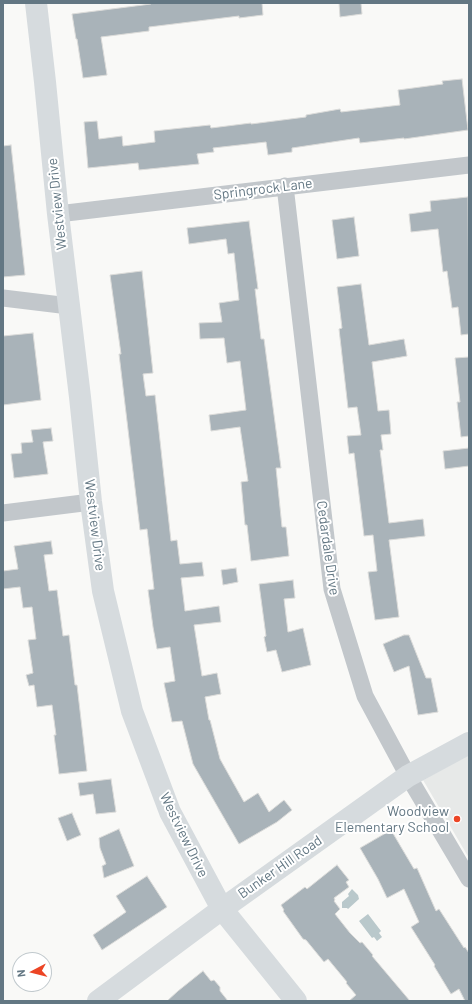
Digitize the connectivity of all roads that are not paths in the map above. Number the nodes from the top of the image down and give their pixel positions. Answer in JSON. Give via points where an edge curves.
{"nodes":[{"id":1,"x":36,"y":3,"type":"edge"},
{"id":2,"x":469,"y":165,"type":"edge"},
{"id":3,"x":285,"y":186,"type":"junction"},
{"id":4,"x":58,"y":214,"type":"junction"},
{"id":5,"x":3,"y":298,"type":"edge"},
{"id":6,"x":69,"y":306,"type":"junction"},
{"id":7,"x":91,"y":502,"type":"junction"},
{"id":8,"x":3,"y":513,"type":"edge"},
{"id":9,"x":469,"y":743,"type":"edge"},
{"id":10,"x":408,"y":776,"type":"junction"},
{"id":11,"x":469,"y":879,"type":"edge"},
{"id":12,"x":222,"y":909,"type":"junction"},
{"id":13,"x":98,"y":1001,"type":"edge"},
{"id":14,"x":296,"y":1001,"type":"edge"}],
"edges":[{"from":1,"to":4,"type":"main road","name":"Westview Drive"},
{"from":2,"to":3,"type":"street","name":"Springrock Lane"},
{"from":3,"to":4,"type":"street","name":"Springrock Lane"},
{"from":3,"to":10,"type":"street","name":"Cedardale Drive","via":[[332,589],[366,696]]},
{"from":4,"to":6,"type":"main road","name":"Westview Drive"},
{"from":5,"to":6,"type":"street"},
{"from":6,"to":7,"type":"main road","name":"Westview Drive"},
{"from":7,"to":8,"type":"street"},
{"from":7,"to":12,"type":"main road","name":"Westview Drive","via":[[103,591],[132,711],[170,812]]},
{"from":9,"to":10,"type":"main road","name":"Bunker Hill Road"},
{"from":10,"to":11,"type":"street","name":"Cedardale Drive"},
{"from":10,"to":12,"type":"main road","name":"Bunker Hill Road"},
{"from":12,"to":13,"type":"main road","name":"Bunker Hill Road"},
{"from":12,"to":14,"type":"main road","name":"Westview Drive"}]}
